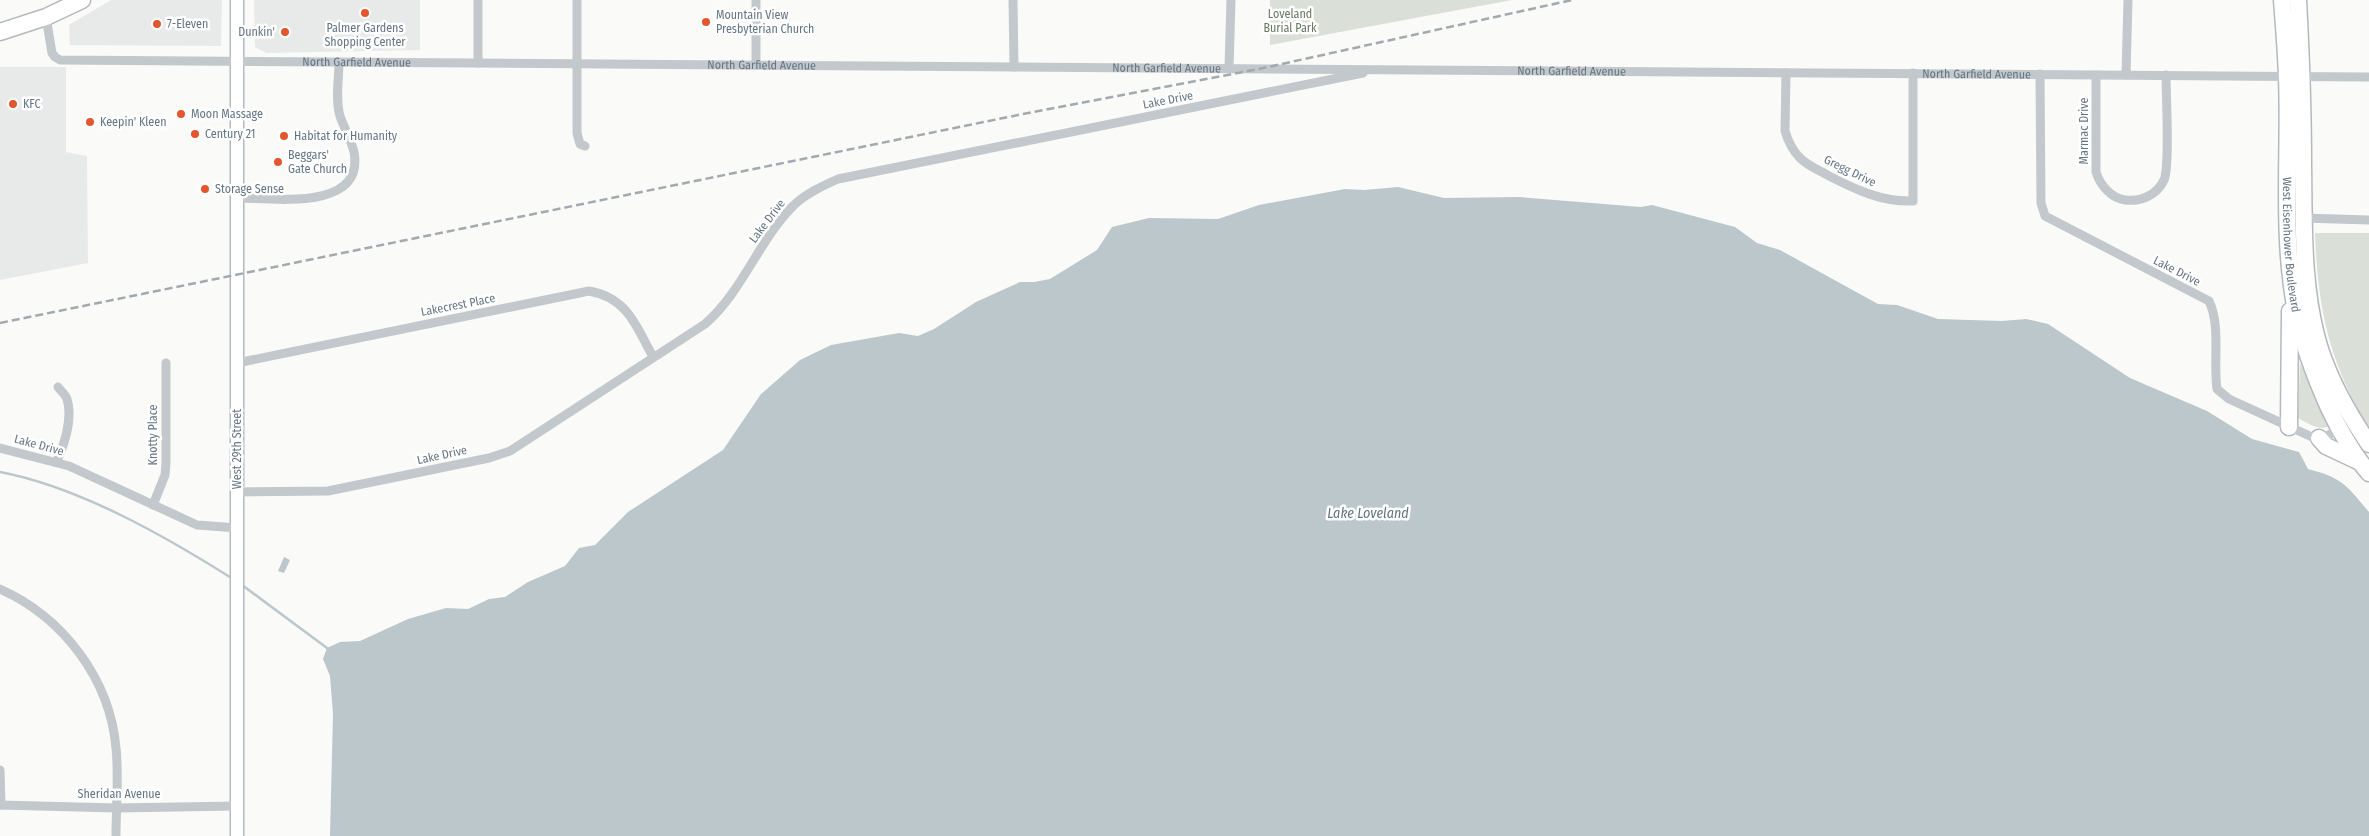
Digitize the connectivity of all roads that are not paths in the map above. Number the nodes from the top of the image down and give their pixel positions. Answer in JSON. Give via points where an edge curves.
{"nodes":[{"id":1,"x":82,"y":0,"type":"edge"},
{"id":2,"x":237,"y":0,"type":"edge"},
{"id":3,"x":478,"y":0,"type":"edge"},
{"id":4,"x":577,"y":0,"type":"edge"},
{"id":5,"x":756,"y":0,"type":"edge"},
{"id":6,"x":1013,"y":0,"type":"edge"},
{"id":7,"x":1231,"y":0,"type":"edge"},
{"id":8,"x":2128,"y":0,"type":"edge"},
{"id":9,"x":2282,"y":0,"type":"edge"},
{"id":10,"x":2298,"y":0,"type":"edge"},
{"id":11,"x":46,"y":17,"type":"junction"},
{"id":12,"x":0,"y":32,"type":"edge"},
{"id":13,"x":238,"y":61,"type":"junction"},
{"id":14,"x":339,"y":62,"type":"junction"},
{"id":15,"x":478,"y":63,"type":"junction"},
{"id":16,"x":578,"y":64,"type":"junction"},
{"id":17,"x":756,"y":65,"type":"junction"},
{"id":18,"x":1014,"y":67,"type":"junction"},
{"id":19,"x":1229,"y":68,"type":"junction"},
{"id":20,"x":1376,"y":70,"type":"junction"},
{"id":21,"x":1786,"y":73,"type":"junction"},
{"id":22,"x":1913,"y":74,"type":"junction"},
{"id":23,"x":2040,"y":74,"type":"junction"},
{"id":24,"x":2096,"y":75,"type":"junction"},
{"id":25,"x":2126,"y":75,"type":"junction"},
{"id":26,"x":2166,"y":75,"type":"junction"},
{"id":27,"x":2295,"y":76,"type":"junction"},
{"id":28,"x":2369,"y":77,"type":"edge"},
{"id":29,"x":584,"y":146,"type":"dead end"},
{"id":30,"x":237,"y":198,"type":"junction"},
{"id":31,"x":2296,"y":218,"type":"junction"},
{"id":32,"x":2369,"y":220,"type":"edge"},
{"id":33,"x":2293,"y":286,"type":"junction"},
{"id":34,"x":653,"y":357,"type":"junction"},
{"id":35,"x":166,"y":363,"type":"dead end"},
{"id":36,"x":237,"y":363,"type":"junction"},
{"id":37,"x":58,"y":387,"type":"dead end"},
{"id":38,"x":2354,"y":420,"type":"junction"},
{"id":39,"x":2289,"y":428,"type":"junction"},
{"id":40,"x":2339,"y":430,"type":"junction"},
{"id":41,"x":2319,"y":438,"type":"junction"},
{"id":42,"x":2369,"y":444,"type":"edge"},
{"id":43,"x":0,"y":448,"type":"edge"},
{"id":44,"x":57,"y":461,"type":"junction"},
{"id":45,"x":2364,"y":467,"type":"edge"},
{"id":46,"x":237,"y":492,"type":"junction"},
{"id":47,"x":153,"y":505,"type":"junction"},
{"id":48,"x":238,"y":528,"type":"junction"},
{"id":49,"x":0,"y":589,"type":"edge"},
{"id":50,"x":0,"y":770,"type":"edge"},
{"id":51,"x":1,"y":805,"type":"edge"},
{"id":52,"x":237,"y":806,"type":"junction"},
{"id":53,"x":116,"y":808,"type":"junction"},
{"id":54,"x":116,"y":836,"type":"edge"},
{"id":55,"x":237,"y":836,"type":"edge"}],
"edges":[{"from":1,"to":11,"type":"highway"},
{"from":2,"to":13,"type":"main road","name":"West 29th Street"},
{"from":3,"to":15,"type":"street"},
{"from":4,"to":16,"type":"street"},
{"from":5,"to":17,"type":"street"},
{"from":6,"to":18,"type":"street"},
{"from":7,"to":19,"type":"street"},
{"from":8,"to":25,"type":"street"},
{"from":9,"to":27,"type":"highway","name":"West Eisenhower Boulevard"},
{"from":10,"to":27,"type":"highway","name":"West Eisenhower Boulevard"},
{"from":11,"to":12,"type":"highway"},
{"from":11,"to":13,"type":"street","name":"North Garfield Avenue","via":[[52,53],[60,60]]},
{"from":13,"to":14,"type":"street","name":"North Garfield Avenue"},
{"from":13,"to":30,"type":"main road","name":"West 29th Street"},
{"from":14,"to":15,"type":"street","name":"North Garfield Avenue"},
{"from":14,"to":30,"type":"street","via":[[340,115],[355,161],[345,184],[336,192],[313,198]]},
{"from":15,"to":16,"type":"street","name":"North Garfield Avenue"},
{"from":16,"to":17,"type":"street","name":"North Garfield Avenue"},
{"from":16,"to":29,"type":"street","via":[[577,132],[580,144]]},
{"from":17,"to":18,"type":"street","name":"North Garfield Avenue"},
{"from":18,"to":19,"type":"street","name":"North Garfield Avenue"},
{"from":19,"to":20,"type":"street","name":"North Garfield Avenue"},
{"from":20,"to":21,"type":"street","name":"North Garfield Avenue"},
{"from":20,"to":34,"type":"street","name":"Lake Drive","via":[[838,179],[815,190],[792,207],[712,318]]},
{"from":21,"to":22,"type":"street","name":"North Garfield Avenue"},
{"from":21,"to":22,"type":"street","name":"Gregg Drive","via":[[1785,131],[1798,156],[1864,193],[1903,202],[1913,201]]},
{"from":22,"to":23,"type":"street","name":"North Garfield Avenue"},
{"from":23,"to":24,"type":"street","name":"North Garfield Avenue"},
{"from":23,"to":39,"type":"street","name":"Lake Drive","via":[[2041,204],[2044,216],[2208,301],[2214,312],[2217,389],[2229,399]]},
{"from":24,"to":25,"type":"street","name":"North Garfield Avenue"},
{"from":24,"to":26,"type":"street","name":"Marmac Drive","via":[[2096,172],[2115,197],[2138,200],[2154,192],[2165,178]]},
{"from":25,"to":26,"type":"street","name":"North Garfield Avenue"},
{"from":26,"to":27,"type":"street","name":"North Garfield Avenue"},
{"from":27,"to":28,"type":"street","name":"North Garfield Avenue"},
{"from":27,"to":31,"type":"highway","name":"West Eisenhower Boulevard"},
{"from":30,"to":36,"type":"main road","name":"West 29th Street"},
{"from":31,"to":32,"type":"street"},
{"from":31,"to":33,"type":"highway","name":"West Eisenhower Boulevard"},
{"from":31,"to":38,"type":"highway","name":"West Eisenhower Boulevard","via":[[2318,340],[2330,373]]},
{"from":33,"to":39,"type":"highway","via":[[2290,297]]},
{"from":33,"to":40,"type":"highway","name":"West Eisenhower Boulevard","via":[[2306,350]]},
{"from":34,"to":36,"type":"street","name":"Lakecrest Place","via":[[623,307],[605,294],[589,291]]},
{"from":34,"to":46,"type":"street","name":"Lake Drive","via":[[503,454],[328,491]]},
{"from":35,"to":47,"type":"street","name":"Knotty Place","via":[[166,469]]},
{"from":36,"to":46,"type":"main road","name":"West 29th Street"},
{"from":37,"to":44,"type":"street","via":[[67,399],[68,427]]},
{"from":38,"to":40,"type":"street"},
{"from":38,"to":42,"type":"highway","name":"West Eisenhower Boulevard"},
{"from":39,"to":41,"type":"street","name":"Lake Drive"},
{"from":40,"to":41,"type":"street"},
{"from":40,"to":45,"type":"highway","name":"West Eisenhower Boulevard"},
{"from":41,"to":45,"type":"highway","via":[[2326,446]]},
{"from":43,"to":44,"type":"street","name":"Lake Drive"},
{"from":44,"to":47,"type":"street","name":"Lake Drive"},
{"from":46,"to":48,"type":"main road","name":"West 29th Street"},
{"from":47,"to":48,"type":"street","name":"Lake Drive","via":[[197,525]]},
{"from":48,"to":52,"type":"main road","name":"West 29th Street"},
{"from":49,"to":53,"type":"street","via":[[57,627],[94,675],[114,733]]},
{"from":50,"to":51,"type":"street"},
{"from":51,"to":53,"type":"street","name":"Sheridan Avenue"},
{"from":52,"to":53,"type":"street","name":"Sheridan Avenue"},
{"from":52,"to":55,"type":"main road","name":"West 29th Street"},
{"from":53,"to":54,"type":"street"}]}
